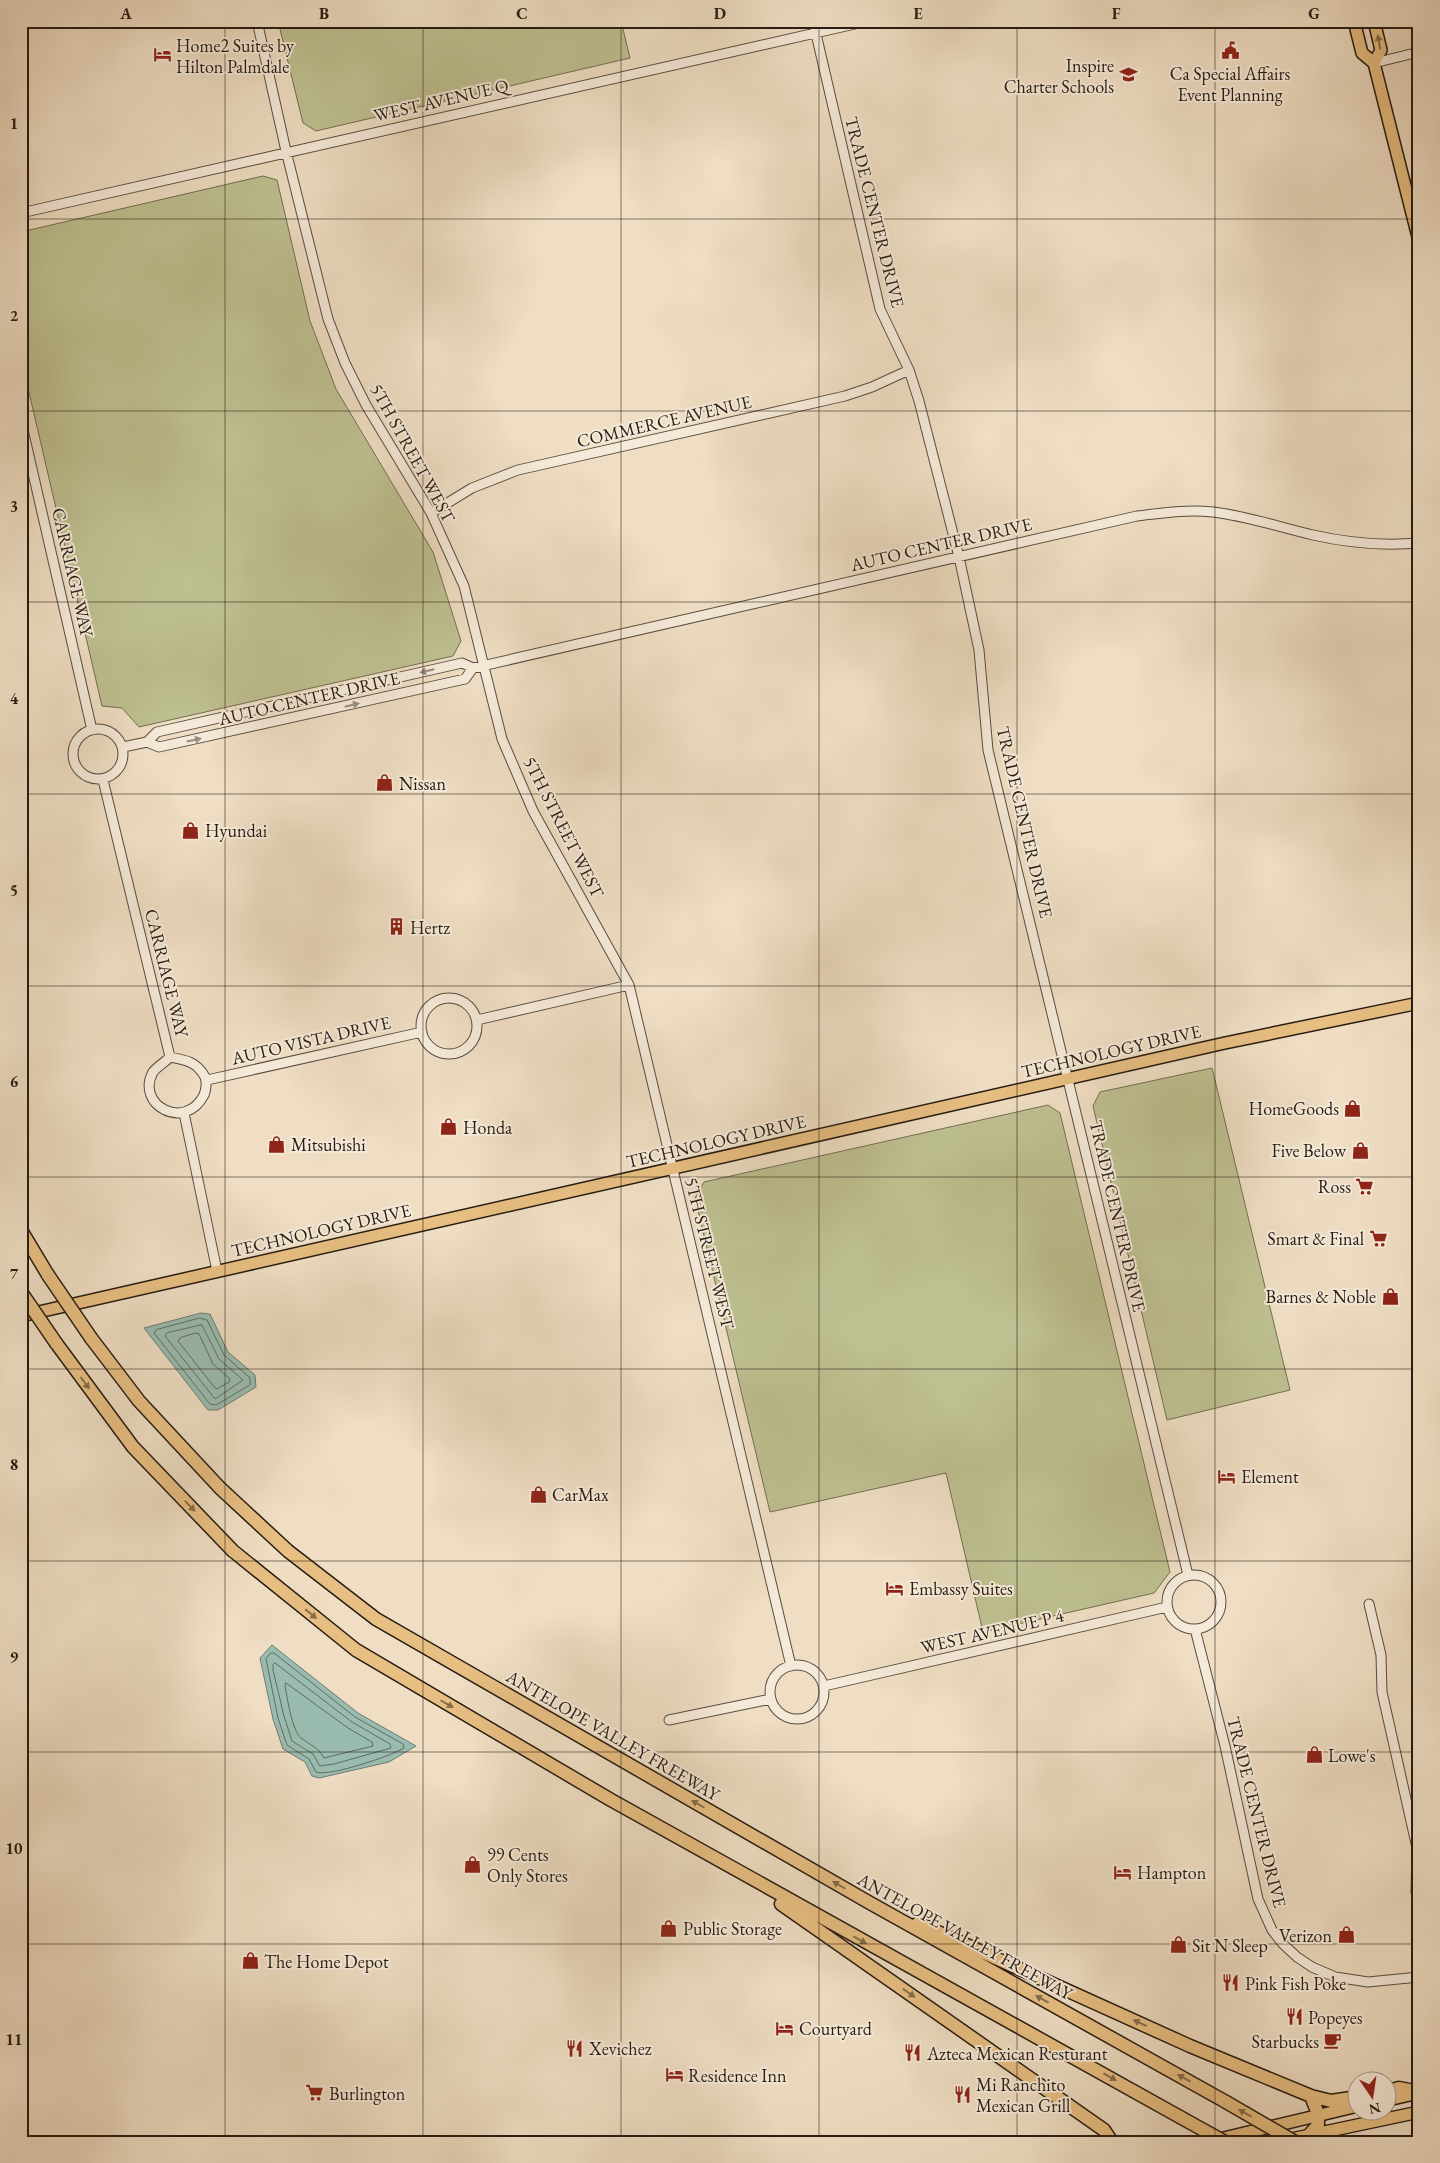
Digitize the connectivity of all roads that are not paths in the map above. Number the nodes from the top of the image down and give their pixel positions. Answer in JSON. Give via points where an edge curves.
{"nodes":[{"id":1,"x":257,"y":21,"type":"edge"},
{"id":2,"x":813,"y":21,"type":"edge"},
{"id":3,"x":868,"y":21,"type":"edge"},
{"id":4,"x":1354,"y":21,"type":"edge"},
{"id":5,"x":1374,"y":21,"type":"edge"},
{"id":6,"x":815,"y":34,"type":"junction"},
{"id":7,"x":1419,"y":52,"type":"edge"},
{"id":8,"x":1374,"y":63,"type":"junction"},
{"id":9,"x":286,"y":151,"type":"junction"},
{"id":10,"x":21,"y":213,"type":"edge"},
{"id":11,"x":1419,"y":241,"type":"edge"},
{"id":12,"x":909,"y":370,"type":"junction"},
{"id":13,"x":21,"y":421,"type":"edge"},
{"id":14,"x":431,"y":513,"type":"junction"},
{"id":15,"x":1419,"y":543,"type":"edge"},
{"id":16,"x":959,"y":557,"type":"junction"},
{"id":17,"x":484,"y":665,"type":"junction"},
{"id":18,"x":474,"y":668,"type":"junction"},
{"id":19,"x":92,"y":730,"type":"junction"},
{"id":20,"x":147,"y":742,"type":"junction"},
{"id":21,"x":122,"y":748,"type":"junction"},
{"id":22,"x":103,"y":780,"type":"junction"},
{"id":23,"x":629,"y":985,"type":"junction"},
{"id":24,"x":1419,"y":1004,"type":"edge"},
{"id":25,"x":477,"y":1020,"type":"junction"},
{"id":26,"x":422,"y":1032,"type":"junction"},
{"id":27,"x":170,"y":1057,"type":"junction"},
{"id":28,"x":1069,"y":1078,"type":"junction"},
{"id":29,"x":206,"y":1080,"type":"junction"},
{"id":30,"x":184,"y":1114,"type":"junction"},
{"id":31,"x":673,"y":1168,"type":"junction"},
{"id":32,"x":21,"y":1230,"type":"edge"},
{"id":33,"x":217,"y":1271,"type":"junction"},
{"id":34,"x":21,"y":1292,"type":"edge"},
{"id":35,"x":21,"y":1316,"type":"edge"},
{"id":36,"x":1188,"y":1575,"type":"junction"},
{"id":37,"x":1369,"y":1604,"type":"dead end"},
{"id":38,"x":1168,"y":1607,"type":"junction"},
{"id":39,"x":1195,"y":1629,"type":"junction"},
{"id":40,"x":791,"y":1666,"type":"junction"},
{"id":41,"x":824,"y":1686,"type":"junction"},
{"id":42,"x":771,"y":1699,"type":"junction"},
{"id":43,"x":669,"y":1720,"type":"dead end"},
{"id":44,"x":756,"y":1882,"type":"junction"},
{"id":45,"x":870,"y":1903,"type":"junction"},
{"id":46,"x":1419,"y":1908,"type":"edge"},
{"id":47,"x":1419,"y":1977,"type":"edge"},
{"id":48,"x":1398,"y":2088,"type":"edge"},
{"id":49,"x":1419,"y":2093,"type":"edge"},
{"id":50,"x":1311,"y":2096,"type":"junction"},
{"id":51,"x":1348,"y":2098,"type":"edge"},
{"id":52,"x":1398,"y":2098,"type":"edge"},
{"id":53,"x":1348,"y":2108,"type":"edge"},
{"id":54,"x":1419,"y":2112,"type":"edge"},
{"id":55,"x":1318,"y":2114,"type":"junction"},
{"id":56,"x":1310,"y":2134,"type":"junction"},
{"id":57,"x":1112,"y":2142,"type":"edge"},
{"id":58,"x":1207,"y":2142,"type":"edge"},
{"id":59,"x":1225,"y":2142,"type":"edge"},
{"id":60,"x":1277,"y":2142,"type":"edge"},
{"id":61,"x":1295,"y":2142,"type":"edge"}],
"edges":[{"from":1,"to":9,"type":"street","name":"5TH STREET WEST"},
{"from":2,"to":6,"type":"street","name":"TRADE CENTER DRIVE"},
{"from":3,"to":6,"type":"street","name":"WEST AVENUE Q"},
{"from":4,"to":8,"type":"main road","via":[[1362,53]]},
{"from":8,"to":5,"type":"main road","one_way":true,"via":[[1381,50]]},
{"from":6,"to":9,"type":"street","name":"WEST AVENUE Q"},
{"from":6,"to":12,"type":"street","name":"TRADE CENTER DRIVE","via":[[880,309]]},
{"from":7,"to":8,"type":"street"},
{"from":8,"to":11,"type":"main road"},
{"from":9,"to":10,"type":"street","name":"WEST AVENUE Q"},
{"from":9,"to":14,"type":"street","name":"5TH STREET WEST","via":[[328,319],[345,363],[366,405]]},
{"from":12,"to":14,"type":"street","name":"COMMERCE AVENUE","via":[[845,396],[518,470],[472,488]]},
{"from":12,"to":16,"type":"street","name":"TRADE CENTER DRIVE"},
{"from":13,"to":19,"type":"street","name":"CARRIAGE WAY"},
{"from":14,"to":17,"type":"street","name":"5TH STREET WEST","via":[[464,586]]},
{"from":15,"to":16,"type":"street","name":"AUTO CENTER DRIVE","via":[[1353,542],[1248,517],[1173,511],[1137,516]]},
{"from":16,"to":17,"type":"street","name":"AUTO CENTER DRIVE"},
{"from":16,"to":28,"type":"street","name":"TRADE CENTER DRIVE","via":[[979,650],[988,750]]},
{"from":17,"to":18,"type":"street","name":"AUTO CENTER DRIVE"},
{"from":17,"to":23,"type":"street","name":"5TH STREET WEST","via":[[502,739],[533,811]]},
{"from":18,"to":20,"type":"street","name":"AUTO CENTER DRIVE","one_way":true,"via":[[462,663],[157,732]]},
{"from":20,"to":18,"type":"street","name":"AUTO CENTER DRIVE","one_way":true,"via":[[159,747],[330,710],[465,679]]},
{"from":19,"to":21,"type":"street","via":[[114,734]]},
{"from":19,"to":22,"type":"street","via":[[76,742],[75,764],[84,775]]},
{"from":20,"to":21,"type":"street","name":"AUTO CENTER DRIVE"},
{"from":21,"to":22,"type":"street","via":[[119,769]]},
{"from":22,"to":27,"type":"street","name":"CARRIAGE WAY"},
{"from":23,"to":25,"type":"street"},
{"from":23,"to":31,"type":"street","name":"5TH STREET WEST"},
{"from":24,"to":28,"type":"main road","name":"TECHNOLOGY DRIVE"},
{"from":25,"to":26,"type":"street","via":[[474,1041],[456,1053],[444,1054],[434,1050]]},
{"from":25,"to":26,"type":"street","via":[[471,1008],[457,998],[443,998],[430,1004],[421,1023]]},
{"from":26,"to":29,"type":"street","name":"AUTO VISTA DRIVE"},
{"from":27,"to":29,"type":"street","via":[[194,1063]]},
{"from":27,"to":30,"type":"street","via":[[154,1071],[150,1092],[158,1106],[169,1113]]},
{"from":28,"to":31,"type":"main road","name":"TECHNOLOGY DRIVE"},
{"from":28,"to":36,"type":"street","name":"TRADE CENTER DRIVE"},
{"from":29,"to":30,"type":"street","via":[[205,1093],[198,1105]]},
{"from":30,"to":33,"type":"street"},
{"from":31,"to":33,"type":"main road","name":"TECHNOLOGY DRIVE"},
{"from":31,"to":40,"type":"street","name":"5TH STREET WEST"},
{"from":45,"to":32,"type":"highway","name":"ANTELOPE VALLEY FREEWAY","one_way":true,"bridge":true,"via":[[376,1619],[288,1551],[220,1488],[139,1401],[91,1338]]},
{"from":33,"to":35,"type":"main road","name":"TECHNOLOGY DRIVE"},
{"from":34,"to":44,"type":"highway","one_way":true,"bridge":true,"via":[[133,1447],[226,1544],[356,1650]]},
{"from":36,"to":38,"type":"street","via":[[1172,1585]]},
{"from":36,"to":39,"type":"street","via":[[1206,1577],[1214,1583],[1221,1600],[1217,1616]]},
{"from":37,"to":46,"type":"street","via":[[1381,1655],[1382,1692],[1417,1848]]},
{"from":38,"to":39,"type":"street","via":[[1177,1623]]},
{"from":38,"to":41,"type":"street","name":"WEST AVENUE P 4"},
{"from":39,"to":47,"type":"street","name":"TRADE CENTER DRIVE","via":[[1225,1746],[1258,1899],[1272,1930],[1297,1957],[1335,1977],[1368,1982]]},
{"from":40,"to":41,"type":"street","via":[[810,1668]]},
{"from":40,"to":42,"type":"street","via":[[777,1674],[772,1682]]},
{"from":41,"to":42,"type":"street","via":[[822,1703],[817,1711],[800,1719],[781,1714]]},
{"from":42,"to":43,"type":"street"},
{"from":44,"to":57,"type":"highway","one_way":true,"via":[[782,1905],[1104,2130]]},
{"from":44,"to":59,"type":"highway","one_way":true,"bridge":true},
{"from":50,"to":45,"type":"highway","one_way":true,"via":[[1190,2046],[947,1934]]},
{"from":61,"to":45,"type":"highway","name":"ANTELOPE VALLEY FREEWAY","one_way":true,"bridge":true},
{"from":48,"to":49,"type":"highway"},
{"from":49,"to":52,"type":"main road"},
{"from":50,"to":51,"type":"highway","via":[[1331,2101]]},
{"from":50,"to":55,"type":"highway"},
{"from":53,"to":55,"type":"main road"},
{"from":54,"to":56,"type":"main road"},
{"from":55,"to":56,"type":"highway","via":[[1318,2125]]},
{"from":55,"to":58,"type":"main road"},
{"from":56,"to":60,"type":"main road"}]}
